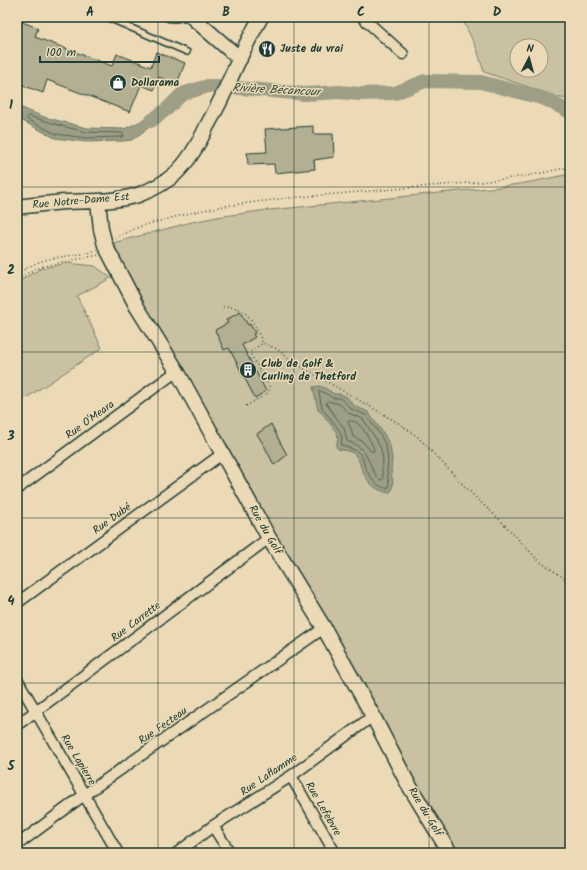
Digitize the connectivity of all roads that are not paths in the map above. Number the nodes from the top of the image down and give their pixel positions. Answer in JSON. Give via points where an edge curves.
{"nodes":[{"id":1,"x":106,"y":17,"type":"edge"},
{"id":2,"x":165,"y":17,"type":"edge"},
{"id":3,"x":188,"y":17,"type":"edge"},
{"id":4,"x":192,"y":17,"type":"edge"},
{"id":5,"x":261,"y":17,"type":"edge"},
{"id":6,"x":362,"y":17,"type":"edge"},
{"id":7,"x":187,"y":52,"type":"dead end"},
{"id":8,"x":403,"y":54,"type":"dead end"},
{"id":9,"x":240,"y":59,"type":"junction"},
{"id":10,"x":98,"y":201,"type":"junction"},
{"id":11,"x":17,"y":207,"type":"edge"},
{"id":12,"x":177,"y":371,"type":"junction"},
{"id":13,"x":222,"y":454,"type":"junction"},
{"id":14,"x":17,"y":489,"type":"edge"},
{"id":15,"x":269,"y":538,"type":"junction"},
{"id":16,"x":17,"y":603,"type":"edge"},
{"id":17,"x":324,"y":628,"type":"junction"},
{"id":18,"x":17,"y":679,"type":"edge"},
{"id":19,"x":35,"y":712,"type":"junction"},
{"id":20,"x":373,"y":716,"type":"junction"},
{"id":21,"x":17,"y":725,"type":"edge"},
{"id":22,"x":291,"y":776,"type":"junction"},
{"id":23,"x":84,"y":795,"type":"junction"},
{"id":24,"x":214,"y":826,"type":"junction"},
{"id":25,"x":17,"y":845,"type":"edge"},
{"id":26,"x":118,"y":853,"type":"edge"},
{"id":27,"x":177,"y":853,"type":"edge"},
{"id":28,"x":230,"y":853,"type":"edge"},
{"id":29,"x":335,"y":853,"type":"edge"},
{"id":30,"x":450,"y":853,"type":"edge"}],
"edges":[{"from":1,"to":7,"type":"lane"},
{"from":2,"to":3,"type":"lane"},
{"from":4,"to":9,"type":"street"},
{"from":5,"to":9,"type":"street","name":"Rue Notre-Dame Est"},
{"from":6,"to":8,"type":"street"},
{"from":9,"to":10,"type":"street","name":"Rue Notre-Dame Est","via":[[198,144],[175,174],[137,195]]},
{"from":10,"to":11,"type":"street","name":"Rue Notre-Dame Est"},
{"from":10,"to":12,"type":"street","name":"Rue du Golf","via":[[101,229],[107,249],[137,307]]},
{"from":12,"to":13,"type":"street","name":"Rue du Golf"},
{"from":12,"to":14,"type":"street","name":"Rue O'Meara"},
{"from":13,"to":15,"type":"street","name":"Rue du Golf"},
{"from":13,"to":16,"type":"street","name":"Rue Dubé"},
{"from":15,"to":17,"type":"street","name":"Rue du Golf"},
{"from":15,"to":19,"type":"street","name":"Rue Carrette"},
{"from":17,"to":20,"type":"street","name":"Rue du Golf"},
{"from":17,"to":23,"type":"street","name":"Rue Fecteau"},
{"from":18,"to":19,"type":"street","name":"Rue Lapierre"},
{"from":19,"to":21,"type":"street","name":"Rue Carrette"},
{"from":19,"to":23,"type":"street","name":"Rue Lapierre"},
{"from":20,"to":22,"type":"street","name":"Rue Laflamme"},
{"from":20,"to":30,"type":"street","name":"Rue du Golf","via":[[407,782]]},
{"from":22,"to":24,"type":"street","name":"Rue Laflamme"},
{"from":22,"to":29,"type":"street","name":"Rue Lefebvre"},
{"from":23,"to":25,"type":"street","name":"Rue Fecteau"},
{"from":23,"to":26,"type":"street","name":"Rue Lapierre"},
{"from":24,"to":27,"type":"street","name":"Rue Laflamme"},
{"from":24,"to":28,"type":"street"}]}
